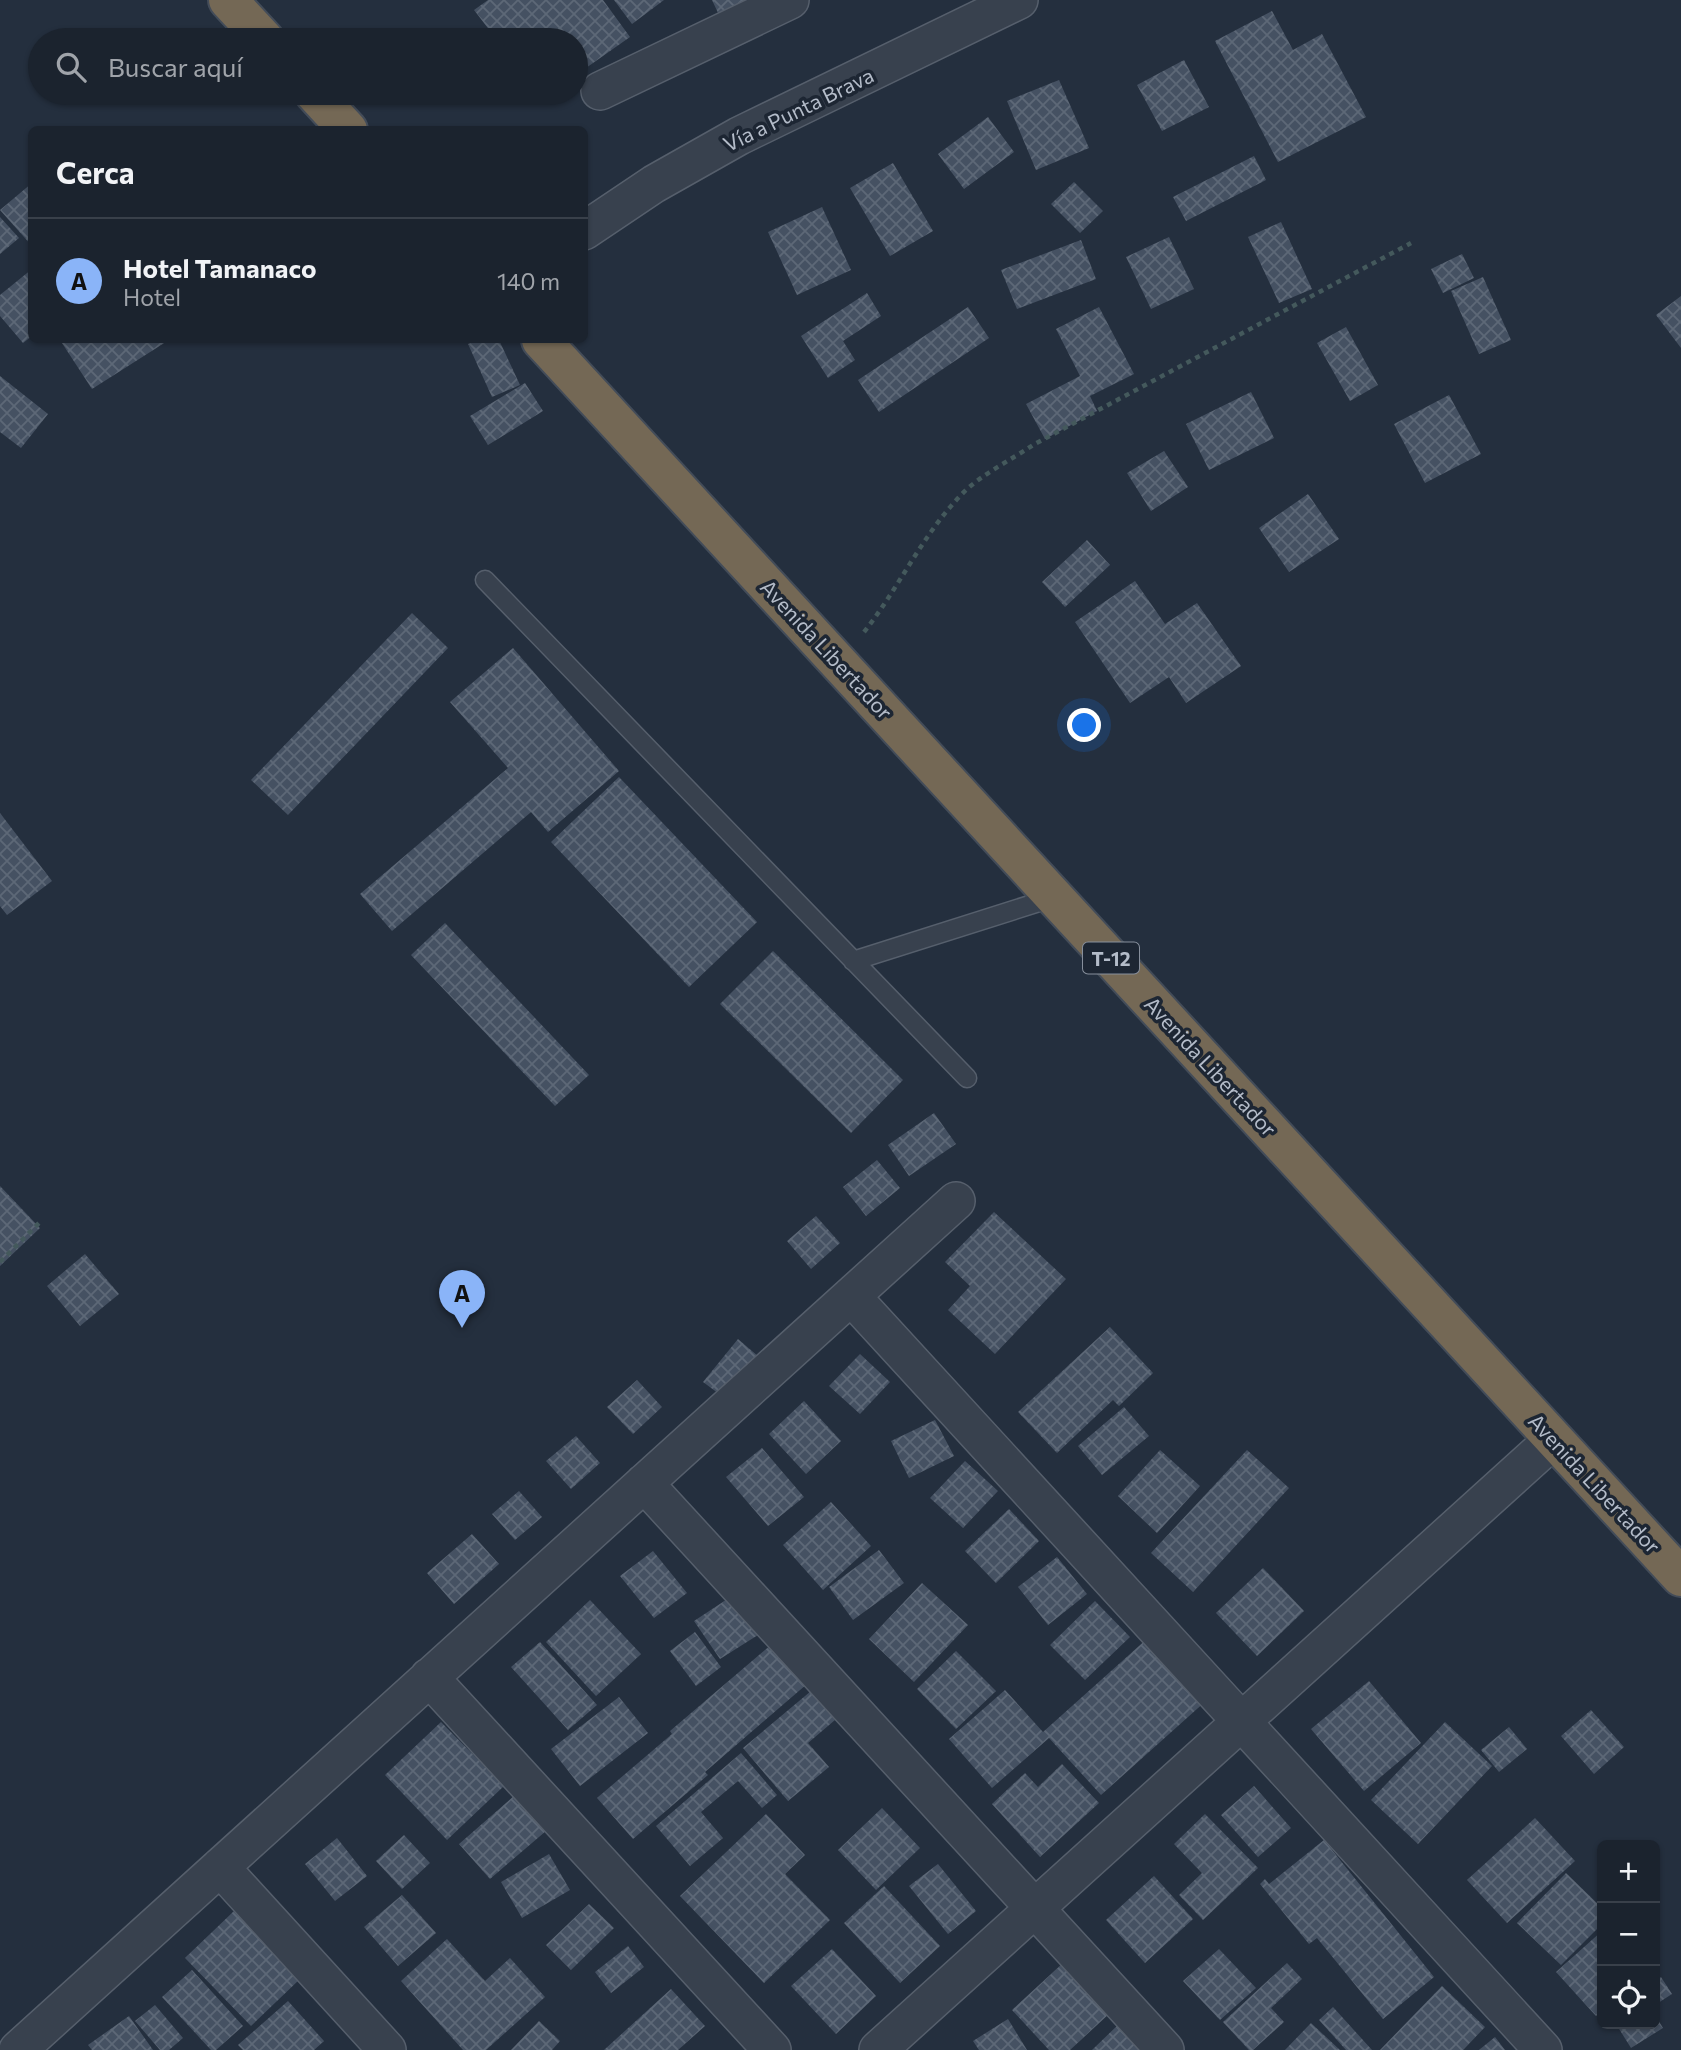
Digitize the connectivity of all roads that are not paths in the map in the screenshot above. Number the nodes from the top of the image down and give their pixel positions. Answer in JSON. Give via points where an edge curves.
{"nodes":[{"id":1,"x":228,"y":0,"type":"edge"},
{"id":2,"x":790,"y":0,"type":"edge"},
{"id":3,"x":1018,"y":0,"type":"edge"},
{"id":4,"x":254,"y":28,"type":"edge"},
{"id":5,"x":600,"y":91,"type":"dead end"},
{"id":6,"x":325,"y":105,"type":"edge"},
{"id":7,"x":344,"y":126,"type":"edge"},
{"id":8,"x":588,"y":228,"type":"edge"},
{"id":9,"x":544,"y":343,"type":"edge"},
{"id":10,"x":485,"y":580,"type":"dead end"},
{"id":11,"x":1055,"y":897,"type":"junction"},
{"id":12,"x":853,"y":961,"type":"junction"},
{"id":13,"x":967,"y":1078,"type":"dead end"},
{"id":14,"x":956,"y":1201,"type":"dead end"},
{"id":15,"x":851,"y":1296,"type":"junction"},
{"id":16,"x":1553,"y":1438,"type":"junction"},
{"id":17,"x":645,"y":1483,"type":"junction"},
{"id":18,"x":1681,"y":1577,"type":"edge"},
{"id":19,"x":429,"y":1677,"type":"junction"},
{"id":20,"x":1241,"y":1721,"type":"junction"},
{"id":21,"x":220,"y":1867,"type":"junction"},
{"id":22,"x":1035,"y":1908,"type":"junction"},
{"id":23,"x":18,"y":2050,"type":"edge"},
{"id":24,"x":387,"y":2050,"type":"edge"},
{"id":25,"x":772,"y":2050,"type":"edge"},
{"id":26,"x":878,"y":2050,"type":"edge"},
{"id":27,"x":1165,"y":2050,"type":"edge"},
{"id":28,"x":1543,"y":2050,"type":"edge"}],
"edges":[{"from":1,"to":4,"type":"highway"},
{"from":2,"to":5,"type":"street"},
{"from":3,"to":8,"type":"street","name":"Vía a Punta Brava","via":[[739,136]]},
{"from":6,"to":7,"type":"highway"},
{"from":9,"to":11,"type":"highway","name":"Avenida Libertador","number":"T-12"},
{"from":10,"to":12,"type":"lane"},
{"from":11,"to":12,"type":"lane"},
{"from":11,"to":16,"type":"highway","name":"Avenida Libertador","number":"T-12"},
{"from":12,"to":13,"type":"lane"},
{"from":14,"to":15,"type":"street"},
{"from":15,"to":17,"type":"street"},
{"from":15,"to":20,"type":"street"},
{"from":16,"to":18,"type":"highway","name":"Avenida Libertador","number":"T-12"},
{"from":16,"to":20,"type":"street"},
{"from":17,"to":19,"type":"street"},
{"from":17,"to":22,"type":"street"},
{"from":19,"to":21,"type":"street"},
{"from":19,"to":25,"type":"street"},
{"from":20,"to":22,"type":"street"},
{"from":20,"to":28,"type":"street"},
{"from":21,"to":23,"type":"street"},
{"from":21,"to":24,"type":"street"},
{"from":22,"to":26,"type":"street"},
{"from":22,"to":27,"type":"street"}]}
